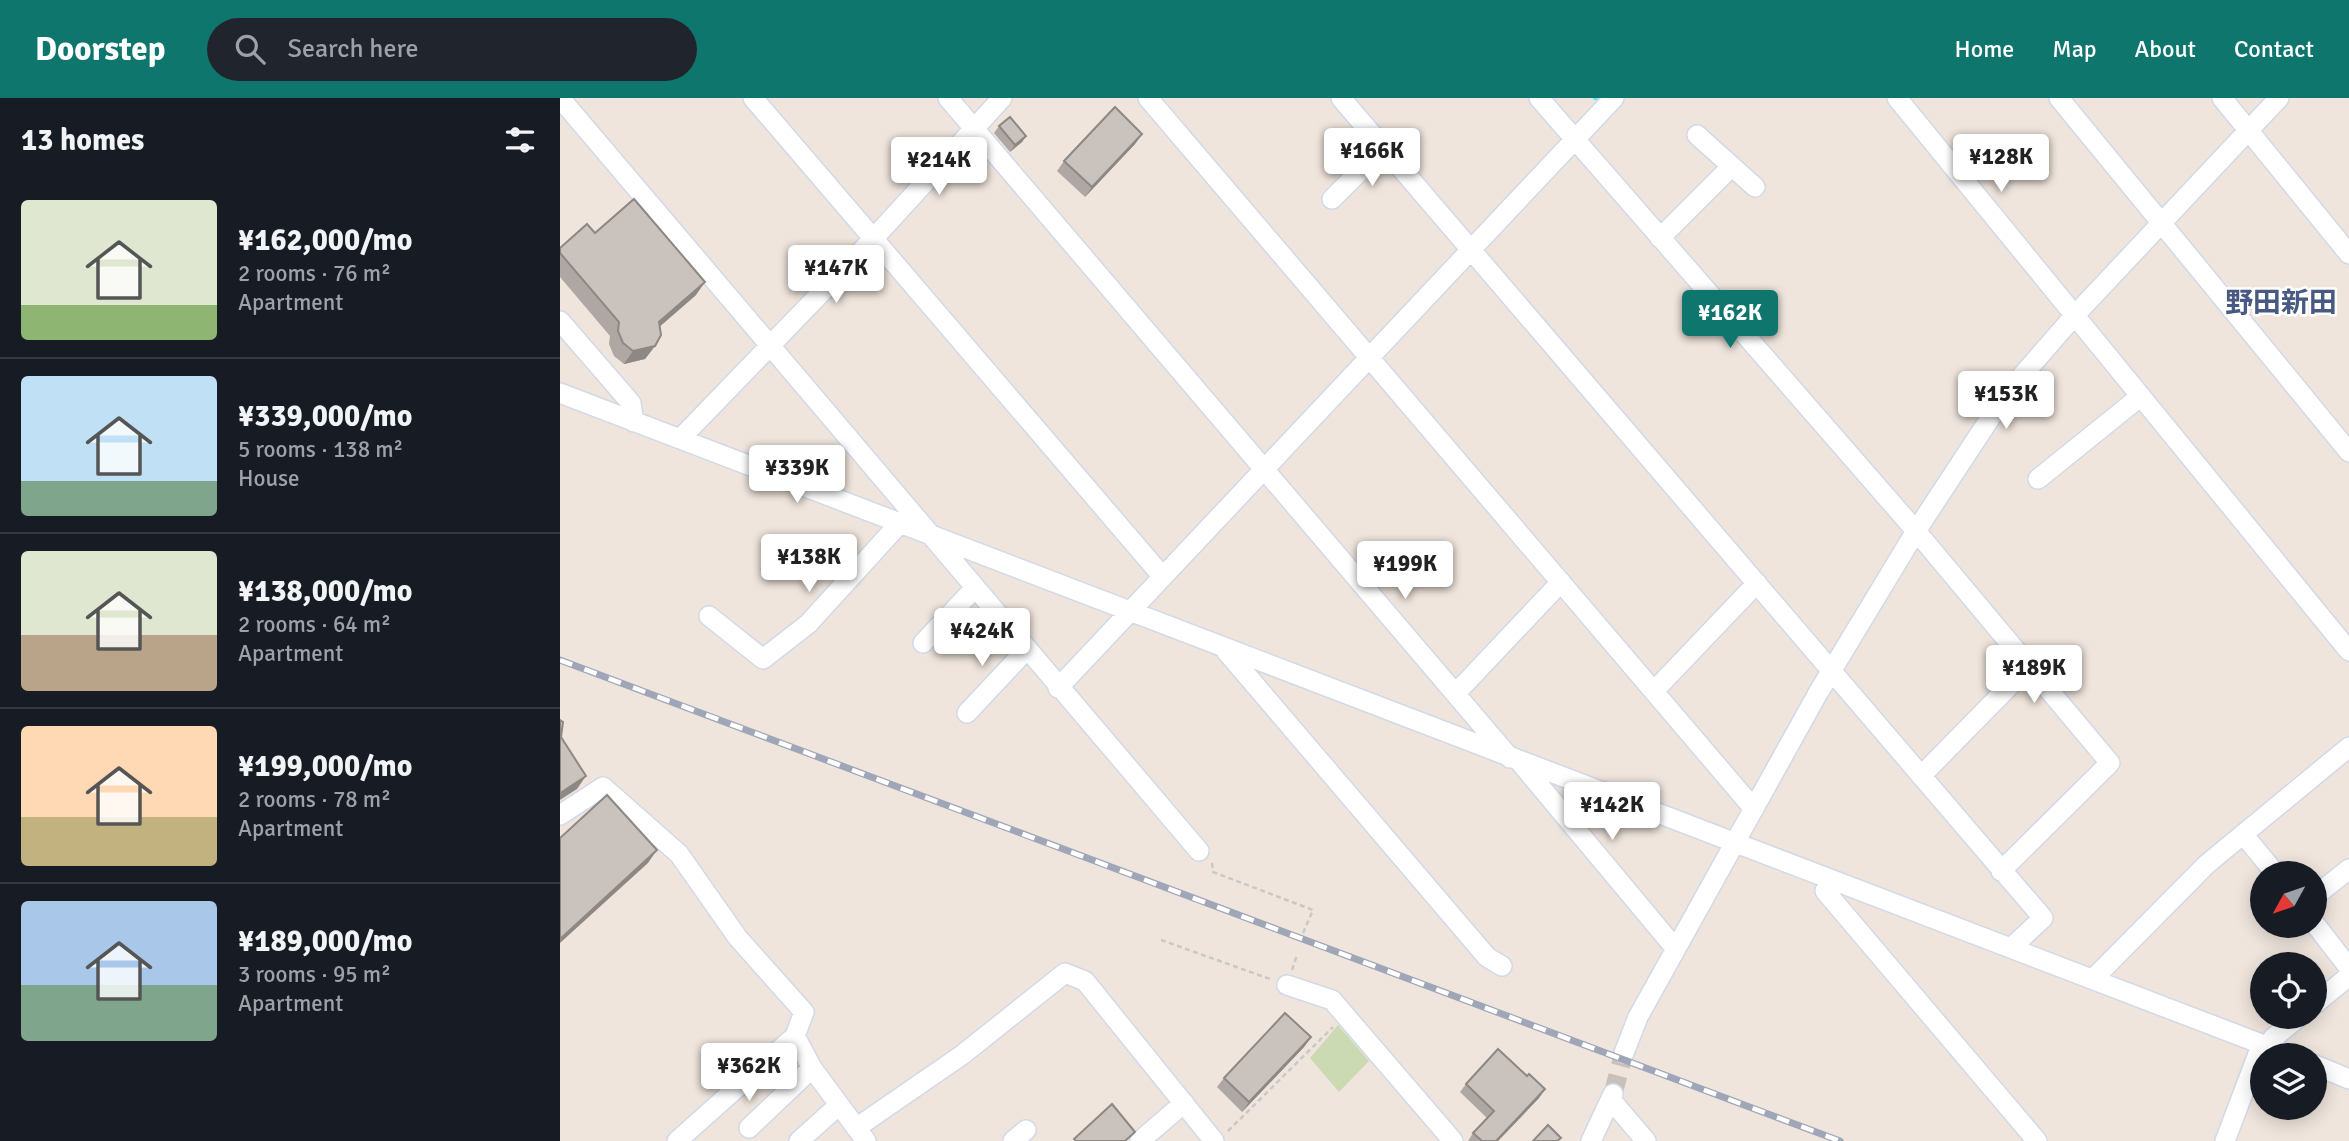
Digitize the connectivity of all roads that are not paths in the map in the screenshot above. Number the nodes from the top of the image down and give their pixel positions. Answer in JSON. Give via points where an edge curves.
{"nodes":[{"id":1,"x":560,"y":98,"type":"edge"},
{"id":2,"x":754,"y":98,"type":"edge"},
{"id":3,"x":947,"y":98,"type":"edge"},
{"id":4,"x":1002,"y":98,"type":"edge"},
{"id":5,"x":1148,"y":98,"type":"edge"},
{"id":6,"x":1340,"y":98,"type":"edge"},
{"id":7,"x":1539,"y":98,"type":"edge"},
{"id":8,"x":1614,"y":98,"type":"edge"},
{"id":9,"x":1897,"y":98,"type":"edge"},
{"id":10,"x":2059,"y":98,"type":"edge"},
{"id":11,"x":2222,"y":98,"type":"edge"},
{"id":12,"x":2279,"y":98,"type":"edge"},
{"id":13,"x":974,"y":129,"type":"junction"},
{"id":14,"x":2249,"y":130,"type":"junction"},
{"id":15,"x":1697,"y":135,"type":"dead end"},
{"id":16,"x":1575,"y":141,"type":"junction"},
{"id":17,"x":1383,"y":148,"type":"junction"},
{"id":18,"x":1731,"y":167,"type":"junction"},
{"id":19,"x":1755,"y":187,"type":"dead end"},
{"id":20,"x":1332,"y":199,"type":"dead end"},
{"id":21,"x":2161,"y":223,"type":"junction"},
{"id":22,"x":874,"y":238,"type":"junction"},
{"id":23,"x":1660,"y":239,"type":"junction"},
{"id":24,"x":1471,"y":250,"type":"junction"},
{"id":25,"x":2349,"y":254,"type":"edge"},
{"id":26,"x":2075,"y":315,"type":"junction"},
{"id":27,"x":560,"y":321,"type":"edge"},
{"id":28,"x":770,"y":344,"type":"junction"},
{"id":29,"x":1371,"y":359,"type":"junction"},
{"id":30,"x":560,"y":393,"type":"edge"},
{"id":31,"x":2141,"y":396,"type":"junction"},
{"id":32,"x":634,"y":422,"type":"junction"},
{"id":33,"x":680,"y":439,"type":"junction"},
{"id":34,"x":2349,"y":452,"type":"edge"},
{"id":35,"x":1267,"y":469,"type":"junction"},
{"id":36,"x":2038,"y":480,"type":"dead end"},
{"id":37,"x":900,"y":523,"type":"junction"},
{"id":38,"x":1916,"y":531,"type":"junction"},
{"id":39,"x":928,"y":534,"type":"junction"},
{"id":40,"x":1163,"y":577,"type":"junction"},
{"id":41,"x":1561,"y":582,"type":"junction"},
{"id":42,"x":1757,"y":583,"type":"junction"},
{"id":43,"x":974,"y":589,"type":"junction"},
{"id":44,"x":1130,"y":613,"type":"junction"},
{"id":45,"x":709,"y":616,"type":"dead end"},
{"id":46,"x":923,"y":643,"type":"dead end"},
{"id":47,"x":1224,"y":649,"type":"junction"},
{"id":48,"x":1026,"y":650,"type":"junction"},
{"id":49,"x":2349,"y":651,"type":"edge"},
{"id":50,"x":2028,"y":667,"type":"junction"},
{"id":51,"x":1831,"y":670,"type":"junction"},
{"id":52,"x":1058,"y":688,"type":"junction"},
{"id":53,"x":1654,"y":691,"type":"junction"},
{"id":54,"x":1457,"y":692,"type":"junction"},
{"id":55,"x":967,"y":713,"type":"dead end"},
{"id":56,"x":2349,"y":747,"type":"edge"},
{"id":57,"x":1515,"y":760,"type":"junction"},
{"id":58,"x":1921,"y":776,"type":"junction"},
{"id":59,"x":1754,"y":809,"type":"junction"},
{"id":60,"x":560,"y":815,"type":"edge"},
{"id":61,"x":2243,"y":834,"type":"junction"},
{"id":62,"x":1735,"y":843,"type":"junction"},
{"id":63,"x":1199,"y":851,"type":"road end"},
{"id":64,"x":2265,"y":861,"type":"edge"},
{"id":65,"x":2349,"y":869,"type":"edge"},
{"id":66,"x":2001,"y":871,"type":"junction"},
{"id":67,"x":2328,"y":886,"type":"edge"},
{"id":68,"x":1825,"y":891,"type":"dead end"},
{"id":69,"x":2326,"y":938,"type":"edge"},
{"id":70,"x":1675,"y":948,"type":"junction"},
{"id":71,"x":2011,"y":948,"type":"junction"},
{"id":72,"x":1502,"y":966,"type":"dead end"},
{"id":73,"x":2349,"y":968,"type":"edge"},
{"id":74,"x":2349,"y":976,"type":"edge"},
{"id":75,"x":2094,"y":978,"type":"junction"},
{"id":76,"x":1287,"y":985,"type":"road end"},
{"id":77,"x":2327,"y":993,"type":"edge"},
{"id":78,"x":2284,"y":1029,"type":"edge"},
{"id":79,"x":795,"y":1036,"type":"junction"},
{"id":80,"x":2257,"y":1043,"type":"edge"},
{"id":81,"x":2268,"y":1043,"type":"edge"},
{"id":82,"x":1624,"y":1053,"type":"tunnel mouth"},
{"id":83,"x":812,"y":1068,"type":"junction"},
{"id":84,"x":2327,"y":1070,"type":"edge"},
{"id":85,"x":2349,"y":1079,"type":"edge"},
{"id":86,"x":2250,"y":1082,"type":"edge"},
{"id":87,"x":1184,"y":1103,"type":"junction"},
{"id":88,"x":838,"y":1105,"type":"junction"},
{"id":89,"x":749,"y":1128,"type":"dead end"},
{"id":90,"x":861,"y":1135,"type":"edge"},
{"id":91,"x":677,"y":1141,"type":"edge"},
{"id":92,"x":799,"y":1141,"type":"edge"},
{"id":93,"x":1140,"y":1141,"type":"edge"},
{"id":94,"x":1214,"y":1141,"type":"edge"},
{"id":95,"x":1452,"y":1141,"type":"edge"},
{"id":96,"x":1591,"y":1141,"type":"edge"},
{"id":97,"x":1646,"y":1141,"type":"edge"},
{"id":98,"x":2037,"y":1141,"type":"edge"},
{"id":99,"x":2225,"y":1141,"type":"edge"}],
"edges":[{"from":1,"to":28,"type":"street"},
{"from":2,"to":22,"type":"street"},
{"from":3,"to":13,"type":"street"},
{"from":4,"to":13,"type":"street"},
{"from":5,"to":29,"type":"street"},
{"from":6,"to":17,"type":"street"},
{"from":7,"to":16,"type":"street"},
{"from":8,"to":16,"type":"street"},
{"from":9,"to":26,"type":"street"},
{"from":10,"to":21,"type":"street"},
{"from":11,"to":14,"type":"street"},
{"from":12,"to":14,"type":"street"},
{"from":13,"to":22,"type":"street"},
{"from":13,"to":35,"type":"street"},
{"from":14,"to":21,"type":"street"},
{"from":14,"to":25,"type":"street"},
{"from":15,"to":18,"type":"street"},
{"from":16,"to":23,"type":"street"},
{"from":16,"to":24,"type":"street"},
{"from":17,"to":20,"type":"street"},
{"from":17,"to":24,"type":"street"},
{"from":18,"to":19,"type":"street"},
{"from":18,"to":23,"type":"street"},
{"from":21,"to":26,"type":"street"},
{"from":21,"to":34,"type":"street"},
{"from":22,"to":28,"type":"street"},
{"from":22,"to":40,"type":"street"},
{"from":23,"to":38,"type":"street"},
{"from":24,"to":29,"type":"street"},
{"from":24,"to":42,"type":"street"},
{"from":26,"to":31,"type":"street"},
{"from":26,"to":38,"type":"street","via":[[2006,394]]},
{"from":27,"to":32,"type":"street","via":[[631,403]]},
{"from":28,"to":33,"type":"street"},
{"from":28,"to":39,"type":"street"},
{"from":29,"to":35,"type":"street"},
{"from":29,"to":41,"type":"street"},
{"from":30,"to":32,"type":"street"},
{"from":31,"to":36,"type":"street"},
{"from":31,"to":49,"type":"street"},
{"from":32,"to":33,"type":"street"},
{"from":33,"to":37,"type":"street"},
{"from":35,"to":40,"type":"street"},
{"from":35,"to":54,"type":"street"},
{"from":37,"to":39,"type":"street"},
{"from":37,"to":45,"type":"street","via":[[808,624],[763,659]]},
{"from":38,"to":50,"type":"street"},
{"from":38,"to":51,"type":"street"},
{"from":39,"to":43,"type":"street"},
{"from":39,"to":44,"type":"street"},
{"from":40,"to":44,"type":"street"},
{"from":41,"to":53,"type":"street"},
{"from":41,"to":54,"type":"street"},
{"from":42,"to":51,"type":"street"},
{"from":42,"to":53,"type":"street"},
{"from":43,"to":46,"type":"street"},
{"from":43,"to":48,"type":"street"},
{"from":44,"to":47,"type":"street"},
{"from":44,"to":52,"type":"street"},
{"from":47,"to":57,"type":"street"},
{"from":47,"to":72,"type":"street","via":[[1488,957]]},
{"from":48,"to":52,"type":"street"},
{"from":48,"to":55,"type":"street"},
{"from":50,"to":58,"type":"street"},
{"from":50,"to":66,"type":"street","via":[[2110,763]]},
{"from":51,"to":58,"type":"street"},
{"from":51,"to":59,"type":"street"},
{"from":52,"to":63,"type":"street"},
{"from":53,"to":59,"type":"street"},
{"from":54,"to":57,"type":"street"},
{"from":56,"to":61,"type":"street"},
{"from":57,"to":62,"type":"street"},
{"from":57,"to":70,"type":"street"},
{"from":58,"to":66,"type":"street"},
{"from":59,"to":62,"type":"street"},
{"from":60,"to":79,"type":"street","via":[[603,787],[679,854],[738,938],[804,1012]]},
{"from":61,"to":64,"type":"street"},
{"from":61,"to":75,"type":"street"},
{"from":62,"to":70,"type":"street"},
{"from":62,"to":71,"type":"street"},
{"from":65,"to":67,"type":"street"},
{"from":66,"to":71,"type":"street","via":[[2043,918]]},
{"from":68,"to":98,"type":"street"},
{"from":69,"to":73,"type":"street"},
{"from":70,"to":82,"type":"street"},
{"from":71,"to":75,"type":"street"},
{"from":74,"to":77,"type":"street"},
{"from":75,"to":80,"type":"street"},
{"from":76,"to":95,"type":"street","via":[[1332,1000]]},
{"from":78,"to":81,"type":"street"},
{"from":79,"to":83,"type":"street"},
{"from":79,"to":91,"type":"street"},
{"from":83,"to":88,"type":"street"},
{"from":83,"to":89,"type":"street"},
{"from":84,"to":85,"type":"street"},
{"from":86,"to":99,"type":"street"},
{"from":87,"to":90,"type":"street","via":[[1086,981],[1065,973]]},
{"from":87,"to":93,"type":"street"},
{"from":87,"to":94,"type":"street"},
{"from":88,"to":90,"type":"street"},
{"from":88,"to":92,"type":"street"},
{"from":96,"to":97,"type":"street","via":[[1612,1097]]}]}
